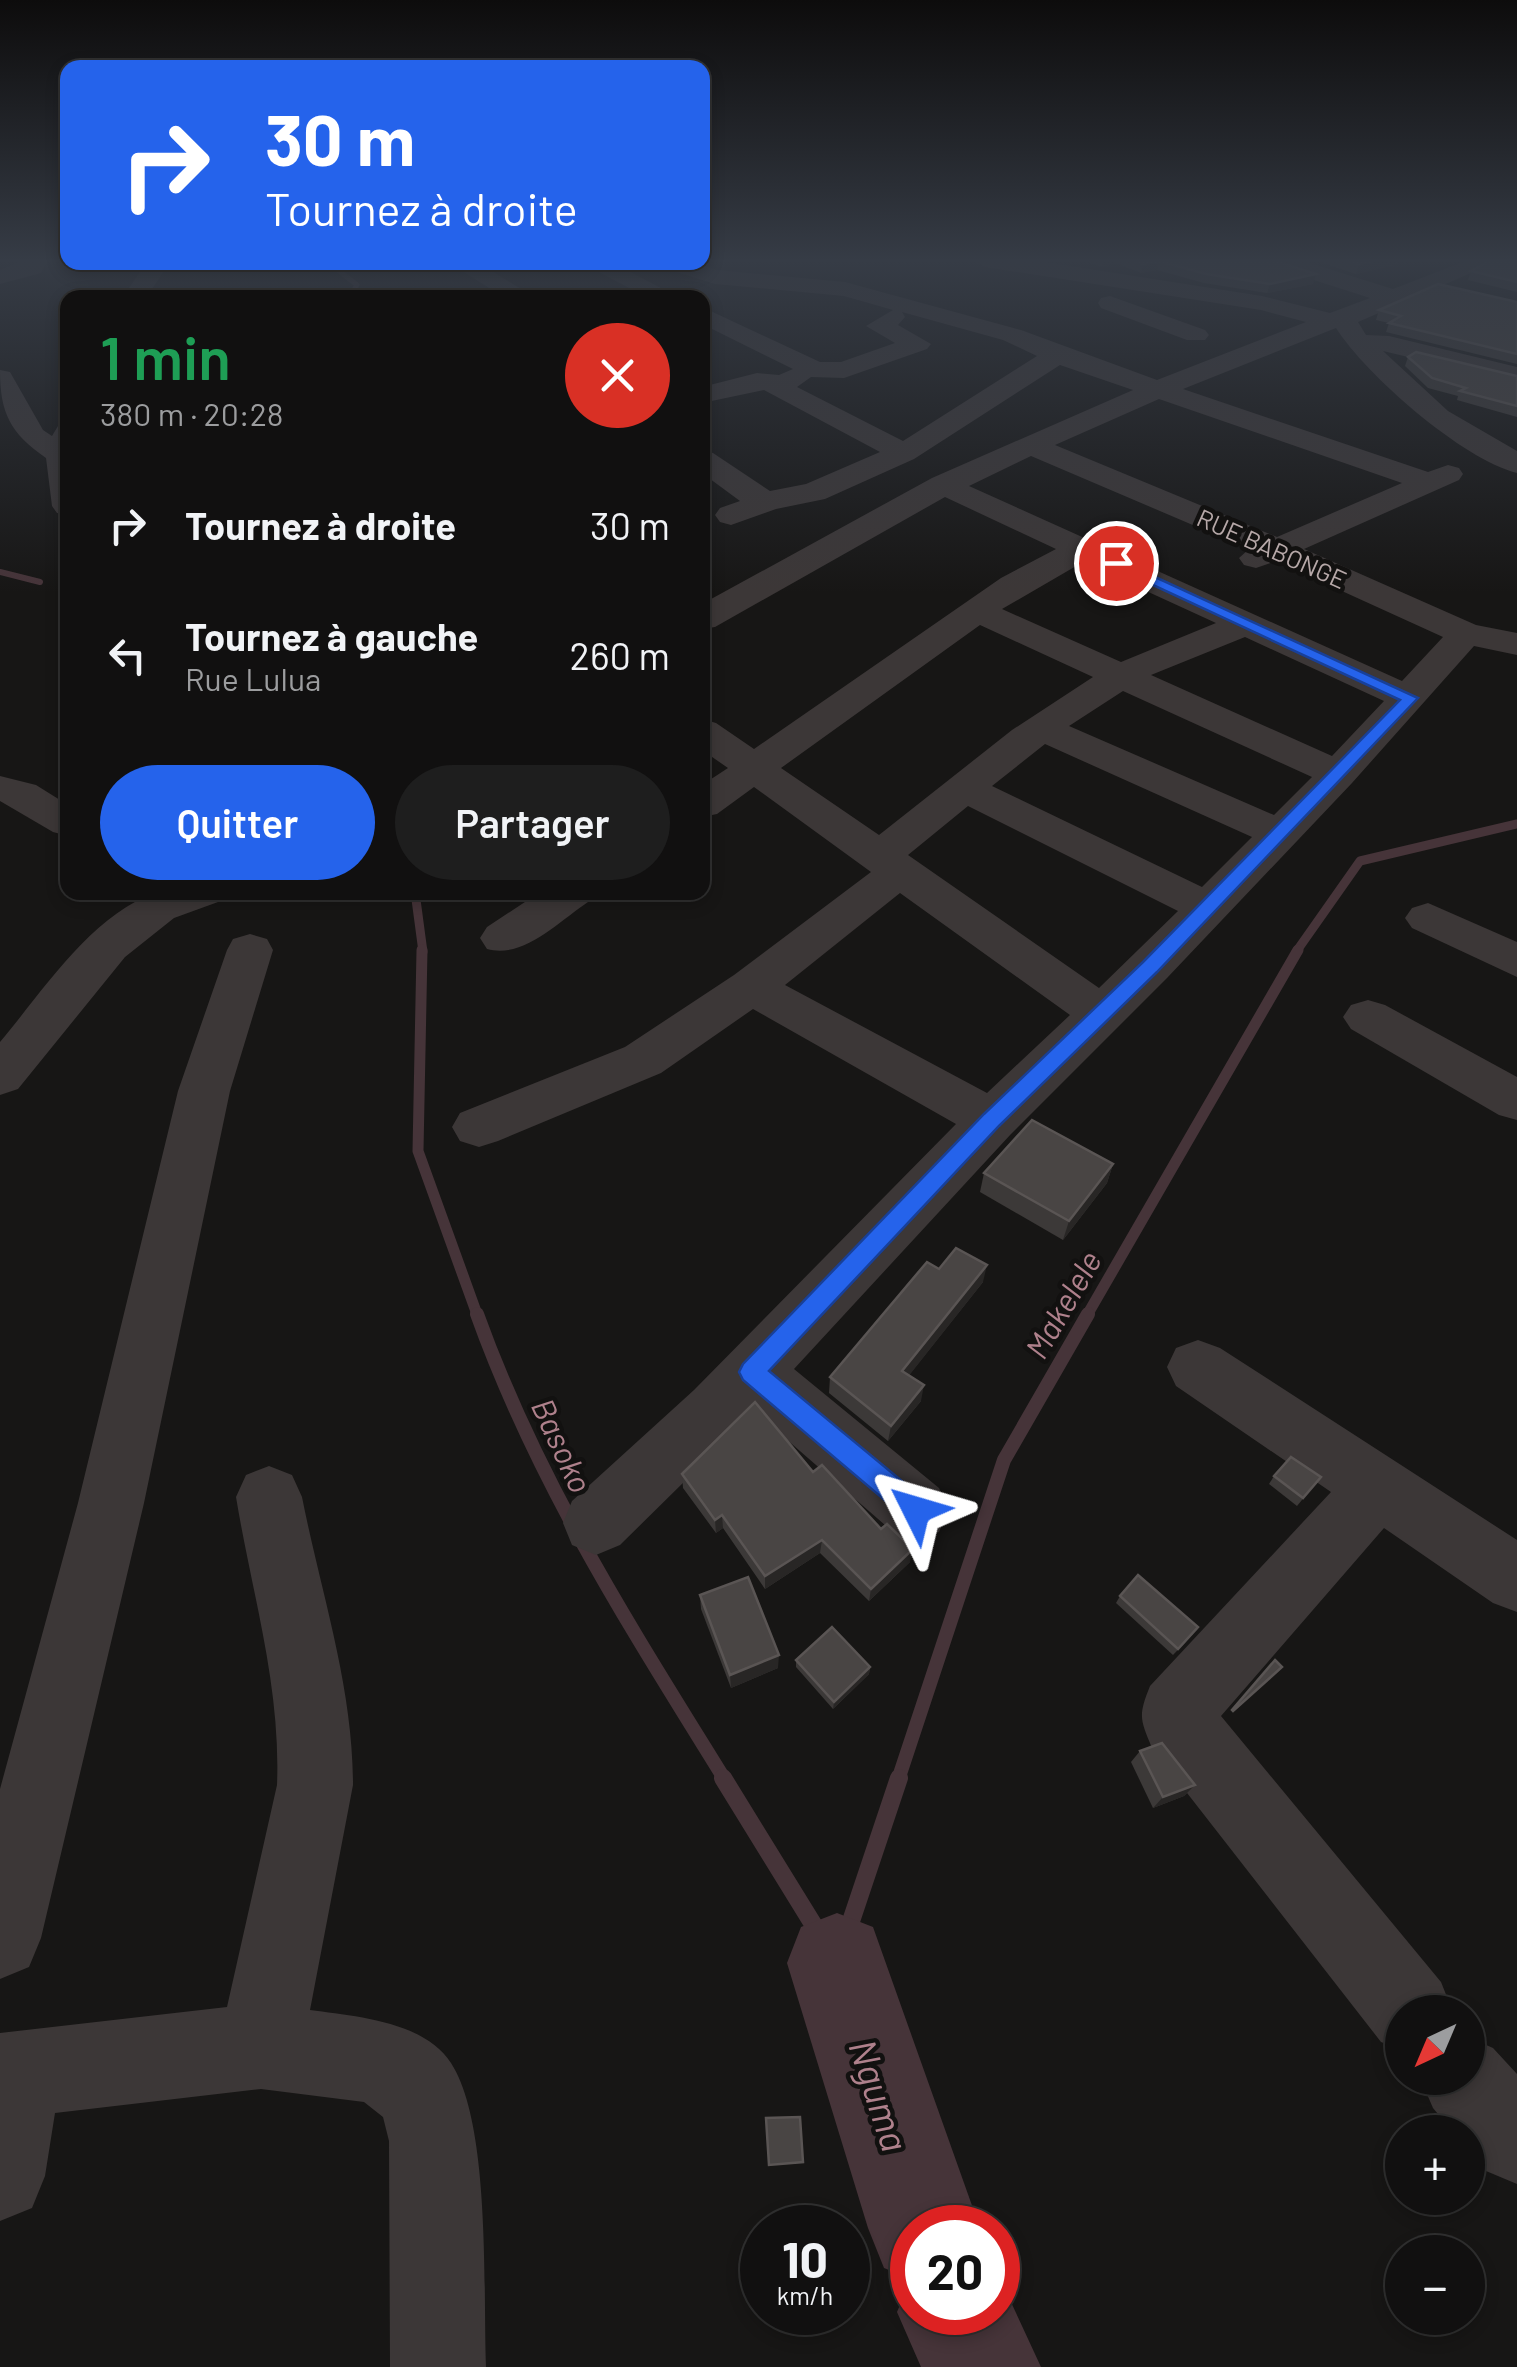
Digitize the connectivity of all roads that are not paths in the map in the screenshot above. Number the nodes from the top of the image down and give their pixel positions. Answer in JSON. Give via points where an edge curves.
{"nodes":[{"id":1,"x":815,"y":370,"type":"edge"},
{"id":2,"x":907,"y":370,"type":"edge"},
{"id":3,"x":1033,"y":370,"type":"edge"},
{"id":4,"x":1106,"y":370,"type":"edge"},
{"id":5,"x":1211,"y":370,"type":"edge"},
{"id":6,"x":1386,"y":370,"type":"edge"},
{"id":7,"x":915,"y":374,"type":"dead end"},
{"id":8,"x":779,"y":383,"type":"junction"},
{"id":9,"x":2,"y":387,"type":"edge"},
{"id":10,"x":1161,"y":388,"type":"junction"},
{"id":11,"x":948,"y":389,"type":"dead end"},
{"id":12,"x":710,"y":393,"type":"edge"},
{"id":13,"x":982,"y":404,"type":"junction"},
{"id":14,"x":60,"y":442,"type":"edge"},
{"id":15,"x":1029,"y":444,"type":"junction"},
{"id":16,"x":904,"y":453,"type":"junction"},
{"id":17,"x":1507,"y":459,"type":"edge"},
{"id":18,"x":710,"y":464,"type":"edge"},
{"id":19,"x":1429,"y":482,"type":"junction"},
{"id":20,"x":943,"y":485,"type":"junction"},
{"id":21,"x":768,"y":501,"type":"junction"},
{"id":22,"x":731,"y":515,"type":"dead end"},
{"id":23,"x":1084,"y":548,"type":"junction"},
{"id":24,"x":1274,"y":550,"type":"junction"},
{"id":25,"x":1207,"y":581,"type":"junction"},
{"id":26,"x":976,"y":610,"type":"junction"},
{"id":27,"x":710,"y":614,"type":"edge"},
{"id":28,"x":1247,"y":623,"type":"junction"},
{"id":29,"x":1466,"y":634,"type":"junction"},
{"id":30,"x":1517,"y":644,"type":"edge"},
{"id":31,"x":1124,"y":675,"type":"junction"},
{"id":32,"x":1410,"y":698,"type":"junction"},
{"id":33,"x":1042,"y":728,"type":"junction"},
{"id":34,"x":710,"y":736,"type":"edge"},
{"id":35,"x":756,"y":768,"type":"junction"},
{"id":36,"x":1338,"y":774,"type":"junction"},
{"id":37,"x":0,"y":788,"type":"edge"},
{"id":38,"x":966,"y":789,"type":"junction"},
{"id":39,"x":710,"y":799,"type":"edge"},
{"id":40,"x":60,"y":818,"type":"edge"},
{"id":41,"x":1279,"y":832,"type":"junction"},
{"id":42,"x":890,"y":864,"type":"junction"},
{"id":43,"x":172,"y":900,"type":"edge"},
{"id":44,"x":560,"y":900,"type":"edge"},
{"id":45,"x":1208,"y":908,"type":"junction"},
{"id":46,"x":1428,"y":918,"type":"dead end"},
{"id":47,"x":503,"y":938,"type":"dead end"},
{"id":48,"x":250,"y":950,"type":"dead end"},
{"id":49,"x":1517,"y":961,"type":"edge"},
{"id":50,"x":751,"y":986,"type":"junction"},
{"id":51,"x":1102,"y":1014,"type":"junction"},
{"id":52,"x":1368,"y":1018,"type":"dead end"},
{"id":53,"x":0,"y":1076,"type":"edge"},
{"id":54,"x":1517,"y":1101,"type":"edge"},
{"id":55,"x":992,"y":1120,"type":"junction"},
{"id":56,"x":479,"y":1127,"type":"dead end"},
{"id":57,"x":1198,"y":1366,"type":"dead end"},
{"id":58,"x":752,"y":1372,"type":"junction"},
{"id":59,"x":1380,"y":1485,"type":"junction"},
{"id":60,"x":269,"y":1497,"type":"dead end"},
{"id":61,"x":916,"y":1510,"type":"dead end"},
{"id":62,"x":596,"y":1524,"type":"dead end"},
{"id":63,"x":1511,"y":1566,"type":"edge"},
{"id":64,"x":0,"y":1938,"type":"edge"},
{"id":65,"x":1397,"y":1995,"type":"edge"},
{"id":66,"x":261,"y":2046,"type":"junction"},
{"id":67,"x":10,"y":2074,"type":"edge"},
{"id":68,"x":1478,"y":2095,"type":"edge"},
{"id":69,"x":1517,"y":2140,"type":"edge"},
{"id":70,"x":0,"y":2176,"type":"edge"},
{"id":71,"x":438,"y":2367,"type":"edge"}],
"edges":[{"from":1,"to":8,"type":"street"},
{"from":2,"to":7,"type":"street"},
{"from":3,"to":13,"type":"street"},
{"from":4,"to":10,"type":"street"},
{"from":5,"to":10,"type":"street"},
{"from":6,"to":17,"type":"street","via":[[1438,416]]},
{"from":8,"to":12,"type":"street","via":[[757,381]]},
{"from":8,"to":16,"type":"street","via":[[784,392]]},
{"from":9,"to":14,"type":"street","via":[[32,436]]},
{"from":10,"to":15,"type":"street"},
{"from":10,"to":19,"type":"street"},
{"from":11,"to":13,"type":"street"},
{"from":13,"to":16,"type":"street"},
{"from":15,"to":20,"type":"street"},
{"from":15,"to":24,"type":"street","name":"RUE BABONGE"},
{"from":16,"to":21,"type":"street","via":[[814,492]]},
{"from":17,"to":19,"type":"street"},
{"from":18,"to":21,"type":"street"},
{"from":19,"to":24,"type":"street"},
{"from":20,"to":23,"type":"street"},
{"from":20,"to":27,"type":"street","via":[[806,555]]},
{"from":21,"to":22,"type":"street"},
{"from":23,"to":25,"type":"street"},
{"from":23,"to":26,"type":"street"},
{"from":24,"to":25,"type":"street"},
{"from":24,"to":29,"type":"street","name":"RUE BABONGE"},
{"from":25,"to":28,"type":"street"},
{"from":26,"to":31,"type":"street"},
{"from":26,"to":35,"type":"street"},
{"from":28,"to":31,"type":"street"},
{"from":28,"to":32,"type":"street"},
{"from":29,"to":30,"type":"street","name":"RUE BABONGE"},
{"from":29,"to":32,"type":"street"},
{"from":31,"to":33,"type":"street"},
{"from":31,"to":36,"type":"street"},
{"from":32,"to":36,"type":"street"},
{"from":33,"to":38,"type":"street"},
{"from":33,"to":41,"type":"street"},
{"from":34,"to":35,"type":"street"},
{"from":35,"to":39,"type":"street"},
{"from":35,"to":42,"type":"street"},
{"from":36,"to":41,"type":"street"},
{"from":37,"to":40,"type":"street"},
{"from":38,"to":42,"type":"street"},
{"from":38,"to":45,"type":"street"},
{"from":41,"to":45,"type":"street"},
{"from":42,"to":50,"type":"street"},
{"from":42,"to":51,"type":"street"},
{"from":43,"to":53,"type":"street","via":[[108,946]]},
{"from":44,"to":47,"type":"street"},
{"from":45,"to":51,"type":"street"},
{"from":46,"to":49,"type":"street"},
{"from":48,"to":64,"type":"street","via":[[204,1091],[111,1502]]},
{"from":50,"to":55,"type":"street"},
{"from":50,"to":56,"type":"street","via":[[644,1060]]},
{"from":51,"to":55,"type":"street"},
{"from":52,"to":54,"type":"street"},
{"from":55,"to":58,"type":"street"},
{"from":57,"to":59,"type":"street"},
{"from":58,"to":61,"type":"street"},
{"from":58,"to":62,"type":"street"},
{"from":59,"to":63,"type":"street"},
{"from":59,"to":65,"type":"street","via":[[1176,1712]]},
{"from":60,"to":66,"type":"street","via":[[318,1742]]},
{"from":66,"to":67,"type":"street"},
{"from":66,"to":71,"type":"street","via":[[382,2062],[419,2090],[433,2141]]},
{"from":67,"to":70,"type":"street"},
{"from":68,"to":69,"type":"street"}]}
